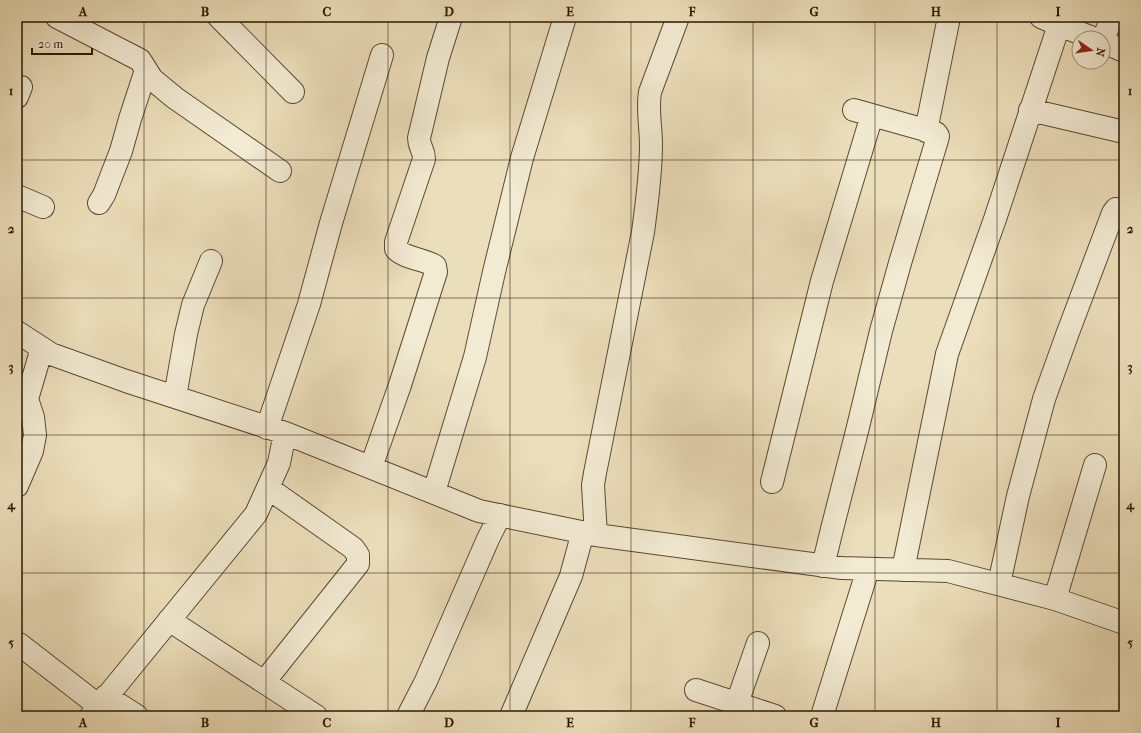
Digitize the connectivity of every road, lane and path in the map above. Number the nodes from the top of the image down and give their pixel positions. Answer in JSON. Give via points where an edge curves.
{"nodes":[{"id":1,"x":57,"y":17,"type":"edge"},
{"id":2,"x":451,"y":17,"type":"edge"},
{"id":3,"x":565,"y":17,"type":"edge"},
{"id":4,"x":678,"y":17,"type":"edge"},
{"id":5,"x":949,"y":17,"type":"edge"},
{"id":6,"x":1112,"y":17,"type":"edge"},
{"id":7,"x":221,"y":18,"type":"edge"},
{"id":8,"x":1050,"y":21,"type":"edge"},
{"id":9,"x":1073,"y":30,"type":"edge"},
{"id":10,"x":1107,"y":30,"type":"edge"},
{"id":11,"x":1111,"y":45,"type":"edge"},
{"id":12,"x":1124,"y":51,"type":"edge"},
{"id":13,"x":382,"y":55,"type":"dead end"},
{"id":14,"x":146,"y":70,"type":"junction"},
{"id":15,"x":293,"y":92,"type":"dead end"},
{"id":16,"x":1030,"y":110,"type":"junction"},
{"id":17,"x":926,"y":131,"type":"junction"},
{"id":18,"x":1124,"y":132,"type":"edge"},
{"id":19,"x":280,"y":171,"type":"dead end"},
{"id":20,"x":17,"y":196,"type":"edge"},
{"id":21,"x":99,"y":203,"type":"dead end"},
{"id":22,"x":43,"y":207,"type":"dead end"},
{"id":23,"x":1124,"y":210,"type":"edge"},
{"id":24,"x":211,"y":261,"type":"dead end"},
{"id":25,"x":17,"y":332,"type":"edge"},
{"id":26,"x":42,"y":348,"type":"junction"},
{"id":27,"x":174,"y":397,"type":"junction"},
{"id":28,"x":276,"y":430,"type":"junction"},
{"id":29,"x":1095,"y":466,"type":"dead end"},
{"id":30,"x":371,"y":467,"type":"junction"},
{"id":31,"x":772,"y":482,"type":"dead end"},
{"id":32,"x":17,"y":486,"type":"edge"},
{"id":33,"x":268,"y":488,"type":"junction"},
{"id":34,"x":434,"y":492,"type":"junction"},
{"id":35,"x":500,"y":515,"type":"junction"},
{"id":36,"x":589,"y":534,"type":"junction"},
{"id":37,"x":823,"y":566,"type":"junction"},
{"id":38,"x":868,"y":569,"type":"junction"},
{"id":39,"x":903,"y":570,"type":"junction"},
{"id":40,"x":999,"y":584,"type":"junction"},
{"id":41,"x":1055,"y":599,"type":"junction"},
{"id":42,"x":169,"y":620,"type":"junction"},
{"id":43,"x":1124,"y":623,"type":"edge"},
{"id":44,"x":758,"y":643,"type":"dead end"},
{"id":45,"x":19,"y":644,"type":"dead end"},
{"id":46,"x":264,"y":682,"type":"junction"},
{"id":47,"x":696,"y":690,"type":"dead end"},
{"id":48,"x":737,"y":703,"type":"junction"},
{"id":49,"x":99,"y":706,"type":"edge"},
{"id":50,"x":136,"y":716,"type":"edge"},
{"id":51,"x":316,"y":716,"type":"edge"},
{"id":52,"x":408,"y":716,"type":"edge"},
{"id":53,"x":511,"y":716,"type":"edge"},
{"id":54,"x":775,"y":716,"type":"edge"},
{"id":55,"x":822,"y":716,"type":"edge"}],
"edges":[{"from":1,"to":14,"type":"street","via":[[140,60]]},
{"from":2,"to":30,"type":"street","via":[[438,58],[419,138],[424,160],[396,242],[396,249],[400,253],[429,262],[435,266],[436,272]]},
{"from":3,"to":34,"type":"street","via":[[522,158],[475,357]]},
{"from":4,"to":36,"type":"street","via":[[649,96],[651,145],[648,198],[595,473]]},
{"from":5,"to":17,"type":"street"},
{"from":6,"to":10,"type":"street"},
{"from":7,"to":15,"type":"street"},
{"from":8,"to":9,"type":"street"},
{"from":8,"to":16,"type":"street"},
{"from":11,"to":12,"type":"street"},
{"from":13,"to":28,"type":"street","via":[[331,223]]},
{"from":14,"to":19,"type":"street","via":[[152,79],[175,98]]},
{"from":14,"to":21,"type":"street","via":[[122,151]]},
{"from":16,"to":18,"type":"street"},
{"from":16,"to":39,"type":"street","via":[[947,354]]},
{"from":17,"to":31,"type":"street","via":[[863,112]]},
{"from":17,"to":37,"type":"street","via":[[936,133],[938,140],[881,331]]},
{"from":20,"to":22,"type":"street"},
{"from":23,"to":40,"type":"street","via":[[1116,209],[1113,213],[1044,399],[1018,496]]},
{"from":24,"to":27,"type":"street","via":[[193,305]]},
{"from":25,"to":26,"type":"street"},
{"from":26,"to":27,"type":"street","via":[[51,354]]},
{"from":26,"to":32,"type":"street","via":[[27,399],[35,435],[32,451]]},
{"from":27,"to":28,"type":"street"},
{"from":28,"to":30,"type":"street"},
{"from":28,"to":33,"type":"street","via":[[279,463]]},
{"from":29,"to":41,"type":"street"},
{"from":30,"to":34,"type":"street"},
{"from":33,"to":42,"type":"street","via":[[256,514]]},
{"from":33,"to":46,"type":"street","via":[[353,548],[358,556],[358,564]]},
{"from":34,"to":35,"type":"street","via":[[479,510]]},
{"from":35,"to":36,"type":"street"},
{"from":35,"to":52,"type":"street"},
{"from":36,"to":37,"type":"street"},
{"from":36,"to":53,"type":"street"},
{"from":37,"to":38,"type":"street"},
{"from":38,"to":39,"type":"street"},
{"from":38,"to":55,"type":"street"},
{"from":39,"to":40,"type":"street","via":[[948,571]]},
{"from":40,"to":41,"type":"street"},
{"from":41,"to":43,"type":"street"},
{"from":42,"to":46,"type":"street"},
{"from":42,"to":49,"type":"street"},
{"from":44,"to":48,"type":"street"},
{"from":45,"to":49,"type":"street"},
{"from":46,"to":51,"type":"street"},
{"from":47,"to":48,"type":"street"},
{"from":48,"to":54,"type":"street"},
{"from":49,"to":50,"type":"street"}]}
